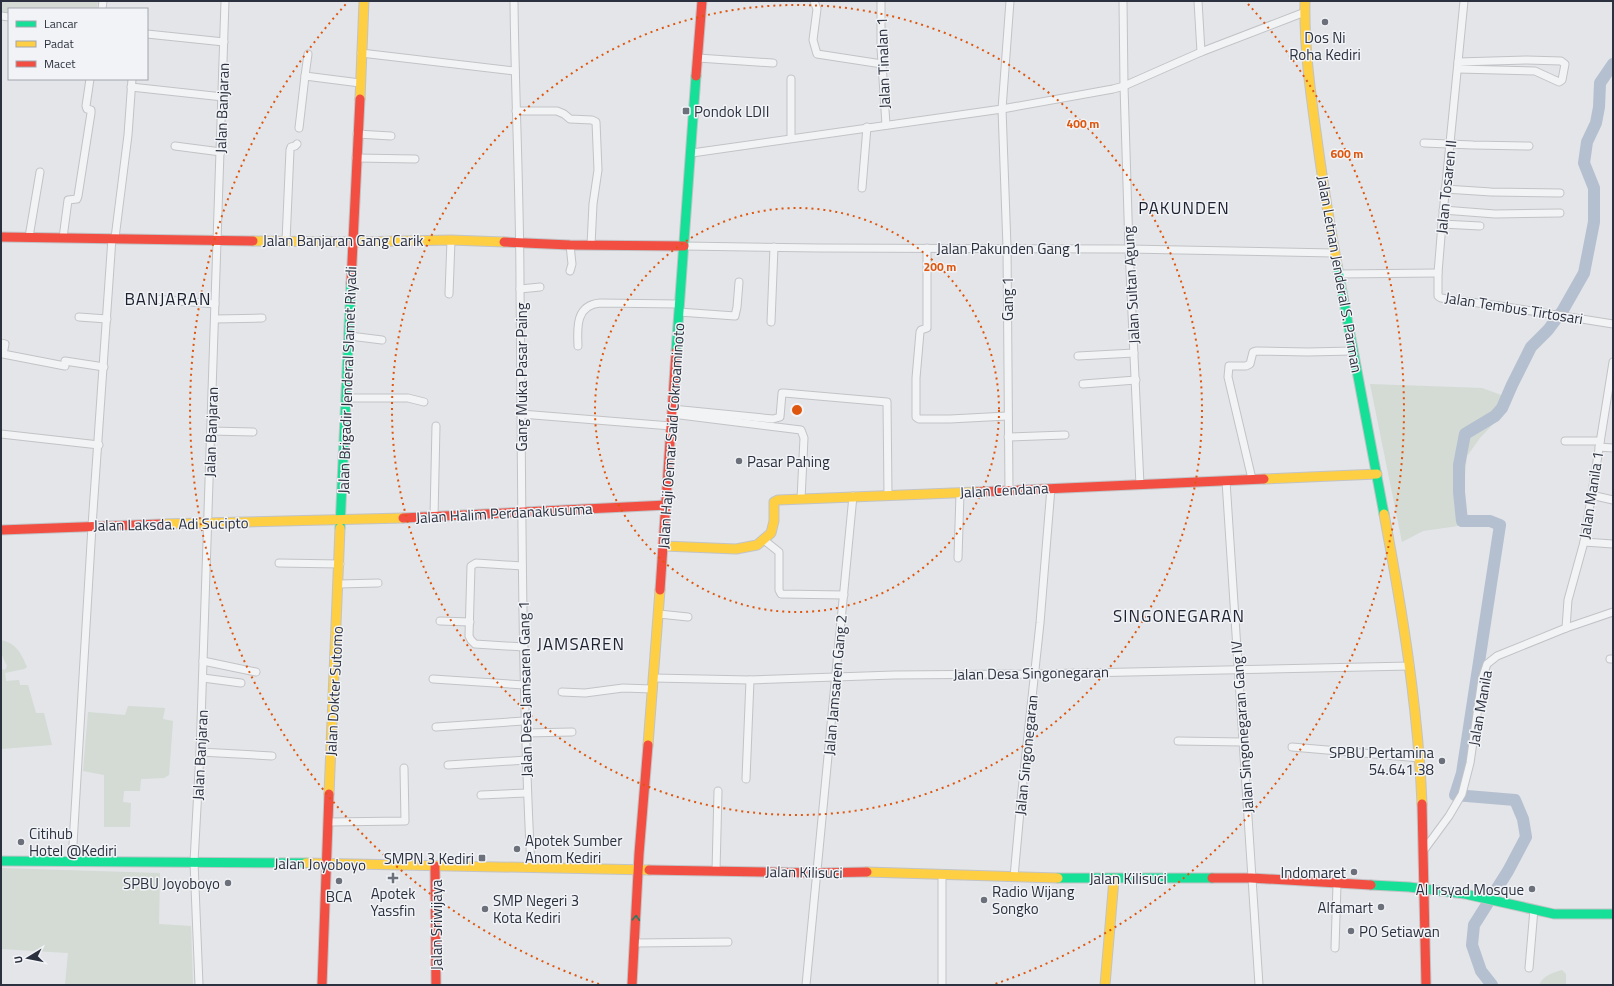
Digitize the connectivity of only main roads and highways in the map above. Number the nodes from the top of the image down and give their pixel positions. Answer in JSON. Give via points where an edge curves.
{"nodes":[{"id":1,"x":364,"y":1,"type":"edge"},
{"id":2,"x":702,"y":1,"type":"edge"},
{"id":3,"x":1305,"y":1,"type":"edge"},
{"id":4,"x":1,"y":237,"type":"edge"},
{"id":5,"x":353,"y":242,"type":"junction"},
{"id":6,"x":684,"y":246,"type":"junction"},
{"id":7,"x":1377,"y":474,"type":"junction"},
{"id":8,"x":667,"y":505,"type":"junction"},
{"id":9,"x":342,"y":519,"type":"junction"},
{"id":10,"x":1,"y":530,"type":"edge"},
{"id":11,"x":664,"y":546,"type":"junction"},
{"id":12,"x":1,"y":861,"type":"edge"},
{"id":13,"x":326,"y":863,"type":"junction"},
{"id":14,"x":435,"y":866,"type":"junction"},
{"id":15,"x":638,"y":870,"type":"junction"},
{"id":16,"x":1114,"y":879,"type":"junction"},
{"id":17,"x":1425,"y":890,"type":"junction"},
{"id":18,"x":1613,"y":914,"type":"edge"},
{"id":19,"x":322,"y":985,"type":"edge"},
{"id":20,"x":436,"y":985,"type":"edge"},
{"id":21,"x":632,"y":985,"type":"edge"},
{"id":22,"x":1107,"y":985,"type":"edge"},
{"id":23,"x":1426,"y":985,"type":"edge"}],
"edges":[{"from":1,"to":5,"type":"main road","name":"Jalan Brigadir Jenderal Slamet Riyadi"},
{"from":2,"to":6,"type":"main road","name":"Jalan Haji Oemar Said Cokroaminoto"},
{"from":3,"to":7,"type":"main road","name":"Jalan Letnan Jenderal S. Parman","via":[[1310,92],[1334,253]]},
{"from":4,"to":5,"type":"main road","name":"Jalan Banjaran Gang Carik"},
{"from":5,"to":6,"type":"main road","name":"Jalan Banjaran Gang Carik","via":[[451,240]]},
{"from":5,"to":9,"type":"main road","name":"Jalan Brigadir Jenderal Slamet Riyadi"},
{"from":6,"to":8,"type":"main road","name":"Jalan Haji Oemar Said Cokroaminoto"},
{"from":7,"to":11,"type":"main road","name":"Jalan Cendana","via":[[775,501],[773,529],[757,545],[742,548]]},
{"from":7,"to":17,"type":"main road","name":"Jalan Letnan Jenderal S. Parman","via":[[1410,666],[1420,758]]},
{"from":8,"to":9,"type":"main road","name":"Jalan Halim Perdanakusuma"},
{"from":8,"to":11,"type":"main road","name":"Jalan Haji Oemar Said Cokroaminoto"},
{"from":9,"to":10,"type":"main road","name":"Jalan Laksda. Adi Sucipto"},
{"from":9,"to":13,"type":"main road","name":"Jalan Dokter Sutomo"},
{"from":11,"to":15,"type":"main road","name":"Jalan Haji Oemar Said Cokroaminoto"},
{"from":12,"to":13,"type":"main road","name":"Jalan Joyoboyo"},
{"from":13,"to":14,"type":"main road","name":"Jalan Joyoboyo"},
{"from":13,"to":19,"type":"main road","name":"Jalan Dokter Sutomo"},
{"from":14,"to":15,"type":"main road","name":"Jalan Joyoboyo"},
{"from":14,"to":20,"type":"main road","name":"Jalan Sriwijaya"},
{"from":15,"to":16,"type":"main road","name":"Jalan Kilisuci","via":[[879,872]]},
{"from":21,"to":15,"type":"main road","name":"Jalan Haji Oemar Said Cokroaminoto","one_way":true},
{"from":16,"to":17,"type":"main road","name":"Jalan Kilisuci","via":[[1251,878]]},
{"from":16,"to":22,"type":"main road"},
{"from":17,"to":18,"type":"main road","name":"Jalan Kilisuci","via":[[1499,900],[1561,915]]},
{"from":17,"to":23,"type":"main road","name":"Jalan Letnan Jenderal S. Parman"}]}
